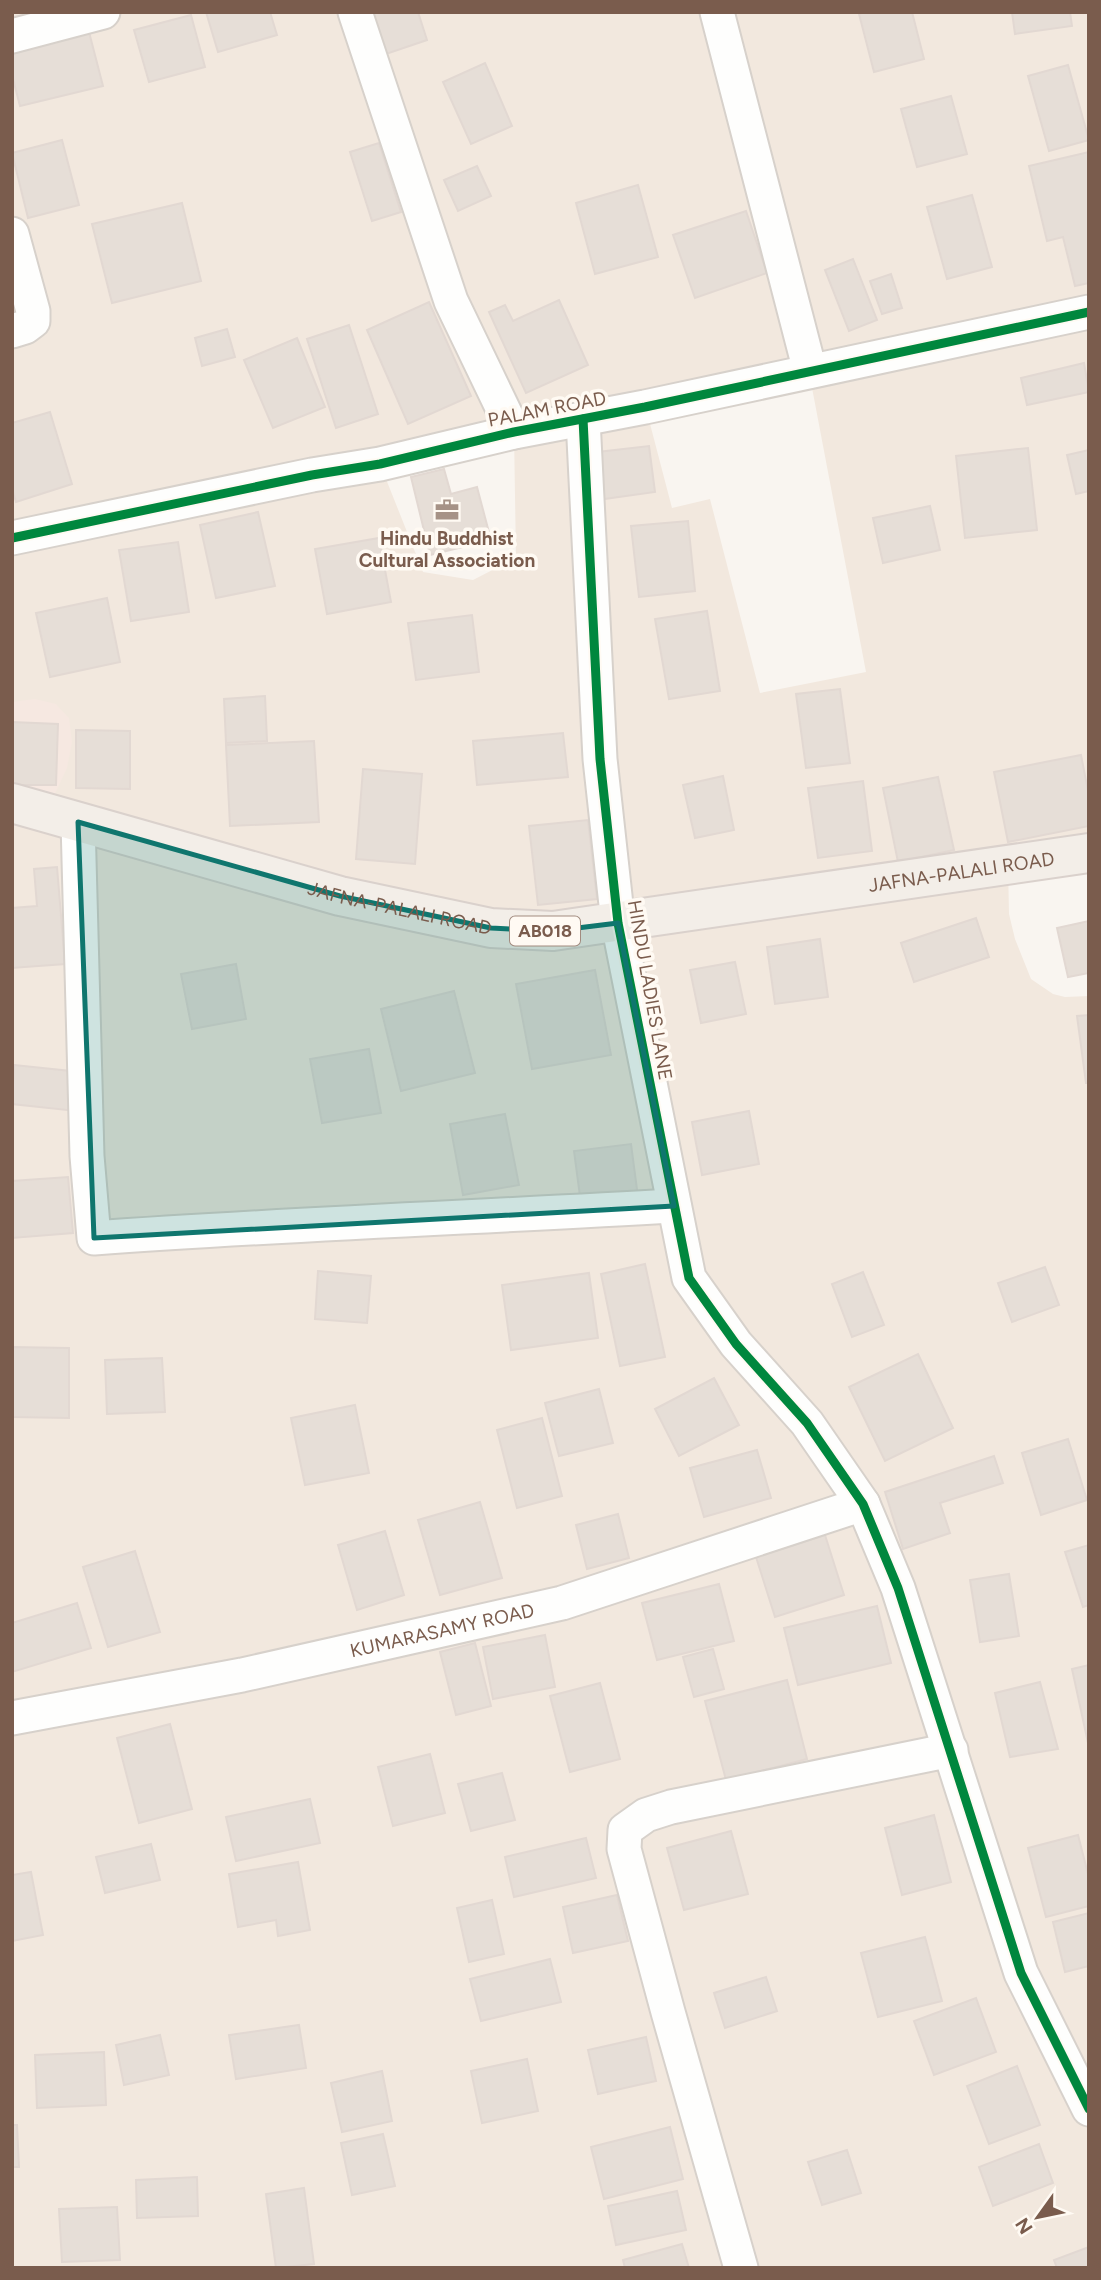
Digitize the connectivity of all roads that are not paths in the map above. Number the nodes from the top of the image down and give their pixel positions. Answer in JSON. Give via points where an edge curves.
{"nodes":[{"id":1,"x":103,"y":12,"type":"edge"},
{"id":2,"x":355,"y":12,"type":"edge"},
{"id":3,"x":717,"y":12,"type":"edge"},
{"id":4,"x":12,"y":36,"type":"edge"},
{"id":5,"x":12,"y":233,"type":"edge"},
{"id":6,"x":1089,"y":312,"type":"edge"},
{"id":7,"x":12,"y":331,"type":"edge"},
{"id":8,"x":810,"y":371,"type":"junction"},
{"id":9,"x":583,"y":419,"type":"junction"},
{"id":10,"x":514,"y":432,"type":"junction"},
{"id":11,"x":12,"y":538,"type":"edge"},
{"id":12,"x":12,"y":803,"type":"edge"},
{"id":13,"x":78,"y":822,"type":"junction"},
{"id":14,"x":1089,"y":853,"type":"edge"},
{"id":15,"x":618,"y":923,"type":"junction"},
{"id":16,"x":674,"y":1206,"type":"junction"},
{"id":17,"x":863,"y":1504,"type":"junction"},
{"id":18,"x":12,"y":1718,"type":"edge"},
{"id":19,"x":951,"y":1750,"type":"junction"},
{"id":20,"x":1085,"y":2090,"type":"edge"},
{"id":21,"x":741,"y":2268,"type":"edge"}],
"edges":[{"from":1,"to":4,"type":"street"},
{"from":2,"to":10,"type":"street","via":[[452,301]]},
{"from":3,"to":8,"type":"street"},
{"from":5,"to":7,"type":"street","via":[[33,311],[33,321]]},
{"from":6,"to":8,"type":"street","name":"PALAM ROAD"},
{"from":8,"to":9,"type":"street","name":"PALAM ROAD"},
{"from":9,"to":10,"type":"street","name":"PALAM ROAD"},
{"from":9,"to":15,"type":"street","name":"HINDU LADIES LANE","via":[[600,759]]},
{"from":10,"to":11,"type":"street","name":"PALAM ROAD","via":[[380,464]]},
{"from":12,"to":13,"type":"main road","name":"JAFNA-PALALI ROAD","number":"AB018"},
{"from":13,"to":15,"type":"main road","name":"JAFNA-PALALI ROAD","number":"AB018","via":[[340,897],[491,928],[553,931]]},
{"from":13,"to":16,"type":"street","via":[[94,1238]]},
{"from":14,"to":15,"type":"main road","name":"JAFNA-PALALI ROAD","number":"AB018"},
{"from":15,"to":16,"type":"street","name":"HINDU LADIES LANE"},
{"from":16,"to":17,"type":"street","name":"HINDU LADIES LANE","via":[[689,1278],[736,1344],[807,1423]]},
{"from":17,"to":18,"type":"street","name":"KUMARASAMY ROAD","via":[[562,1602],[242,1675]]},
{"from":17,"to":19,"type":"street","name":"HINDU LADIES LANE","via":[[898,1588]]},
{"from":19,"to":20,"type":"street","name":"HINDU LADIES LANE","via":[[1021,1973]]},
{"from":19,"to":21,"type":"street","via":[[671,1807],[646,1815],[625,1830],[624,1849]]}]}
